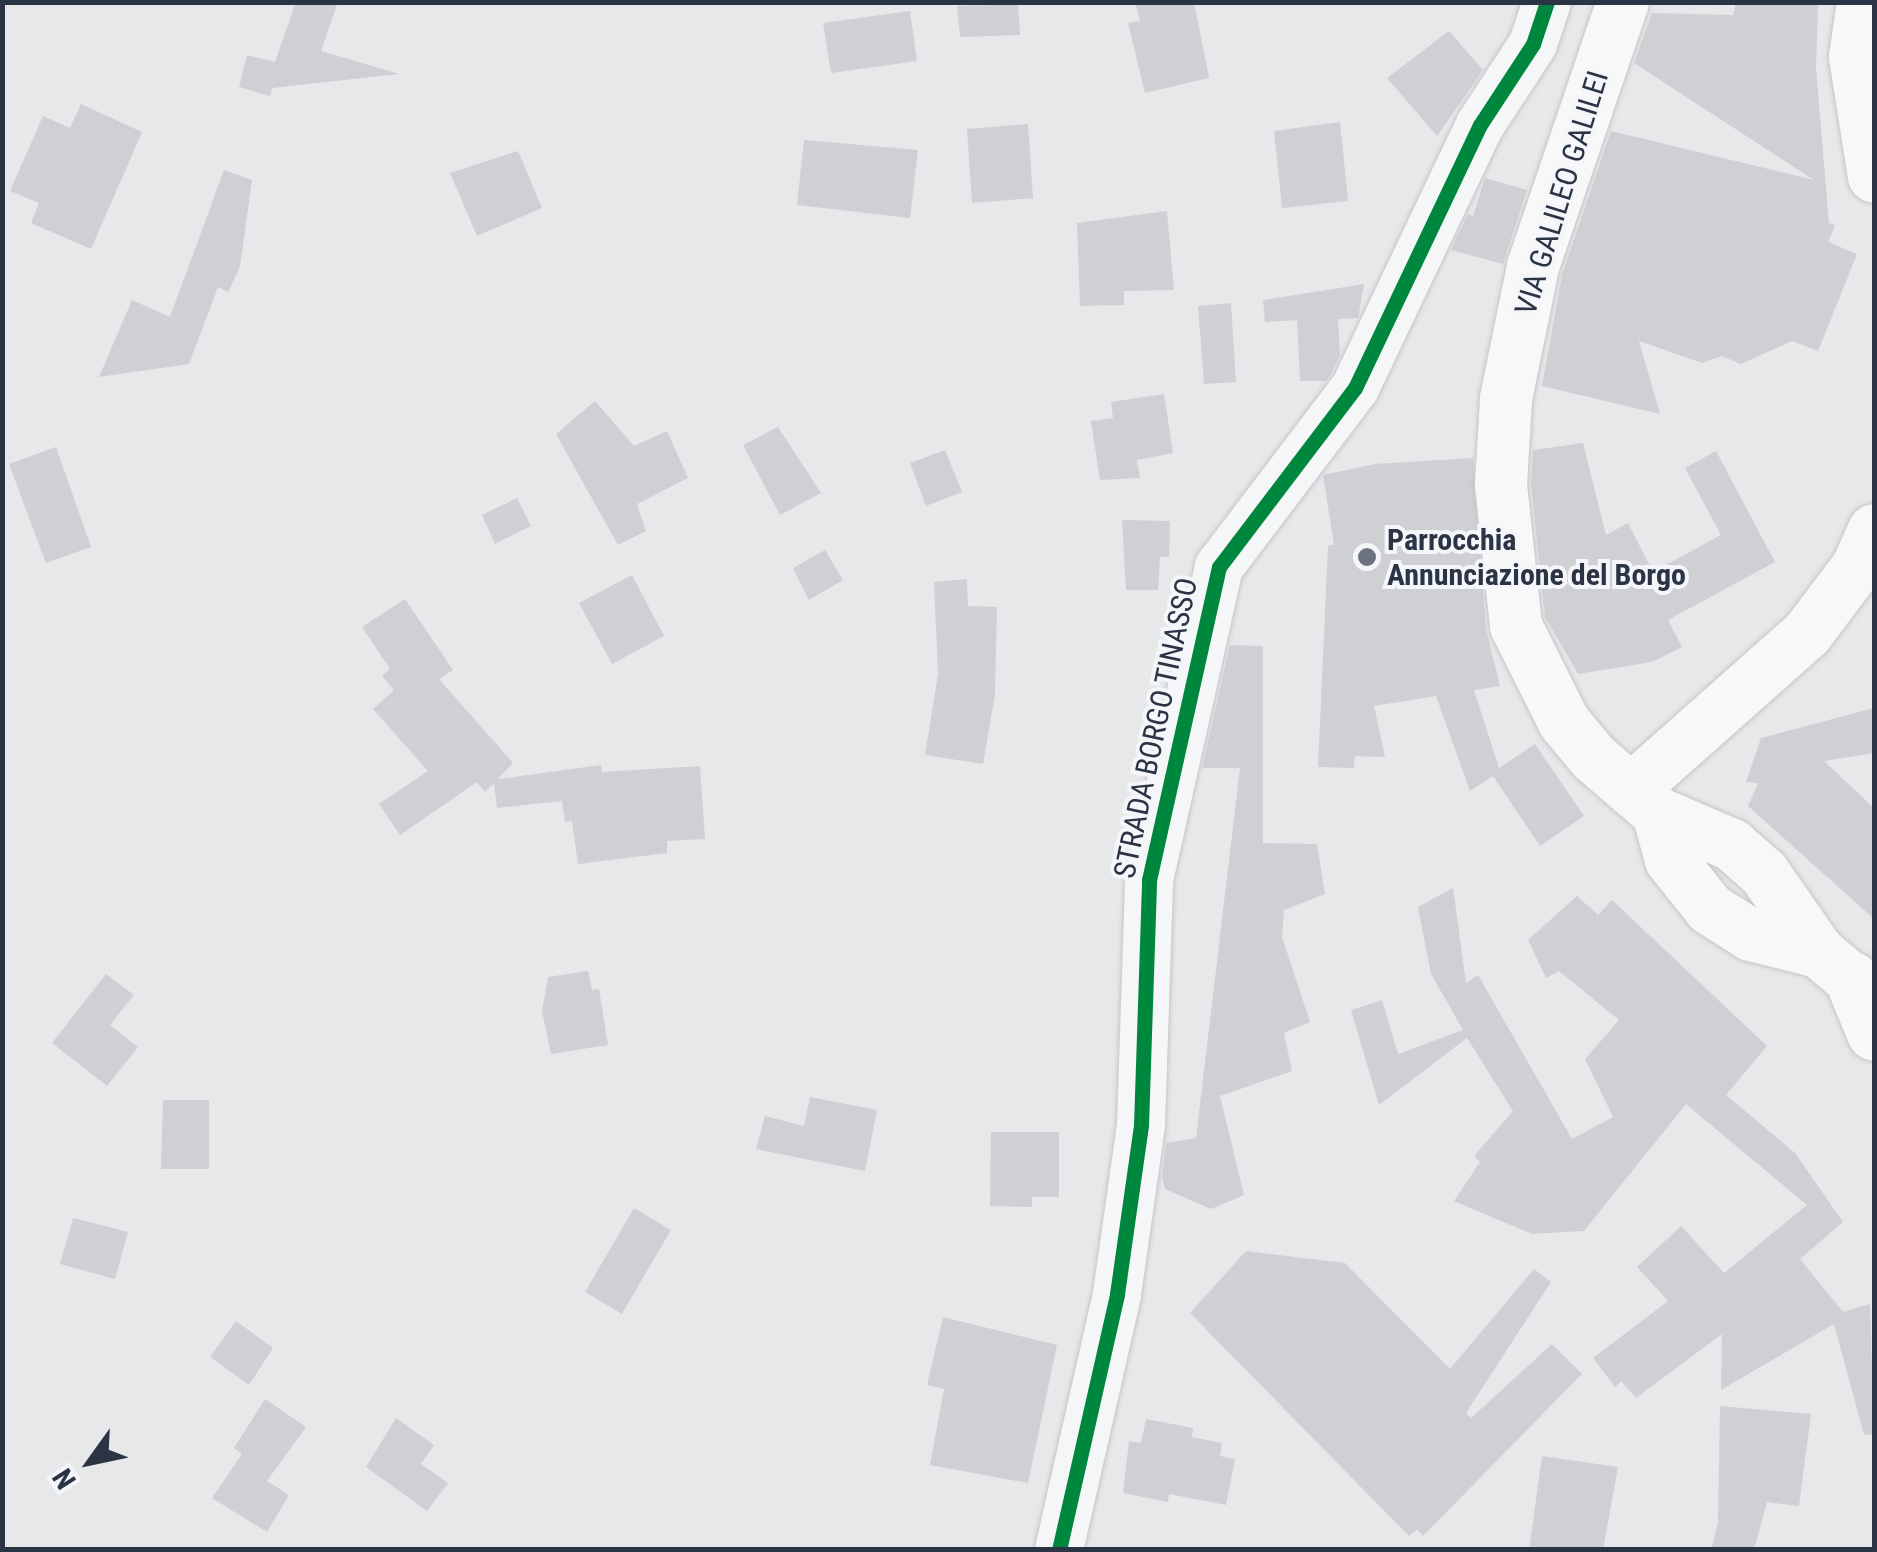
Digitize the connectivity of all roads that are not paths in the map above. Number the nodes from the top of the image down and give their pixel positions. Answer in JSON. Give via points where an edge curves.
{"nodes":[{"id":1,"x":1547,"y":2,"type":"edge"},
{"id":2,"x":1624,"y":2,"type":"edge"},
{"id":3,"x":1863,"y":2,"type":"edge"},
{"id":4,"x":1874,"y":178,"type":"edge"},
{"id":5,"x":1874,"y":530,"type":"edge"},
{"id":6,"x":1666,"y":822,"type":"junction"},
{"id":7,"x":1848,"y":977,"type":"edge"},
{"id":8,"x":1874,"y":1034,"type":"edge"},
{"id":9,"x":1059,"y":1550,"type":"edge"}],
"edges":[{"from":1,"to":9,"type":"street","name":"STRADA BORGO TINASSO","via":[[1533,44],[1480,126],[1355,388],[1219,567],[1148,880],[1141,1125],[1117,1294]]},
{"from":2,"to":6,"type":"main road","name":"VIA GALILEO GALILEI","via":[[1533,267],[1506,399],[1501,486],[1516,626],[1564,722]]},
{"from":3,"to":4,"type":"main road","via":[[1855,57]]},
{"from":5,"to":6,"type":"main road","via":[[1858,566]]},
{"from":6,"to":7,"type":"main road","name":"VIA GALILEO GALILEI","via":[[1764,873],[1768,919]]},
{"from":7,"to":8,"type":"highway"}]}
